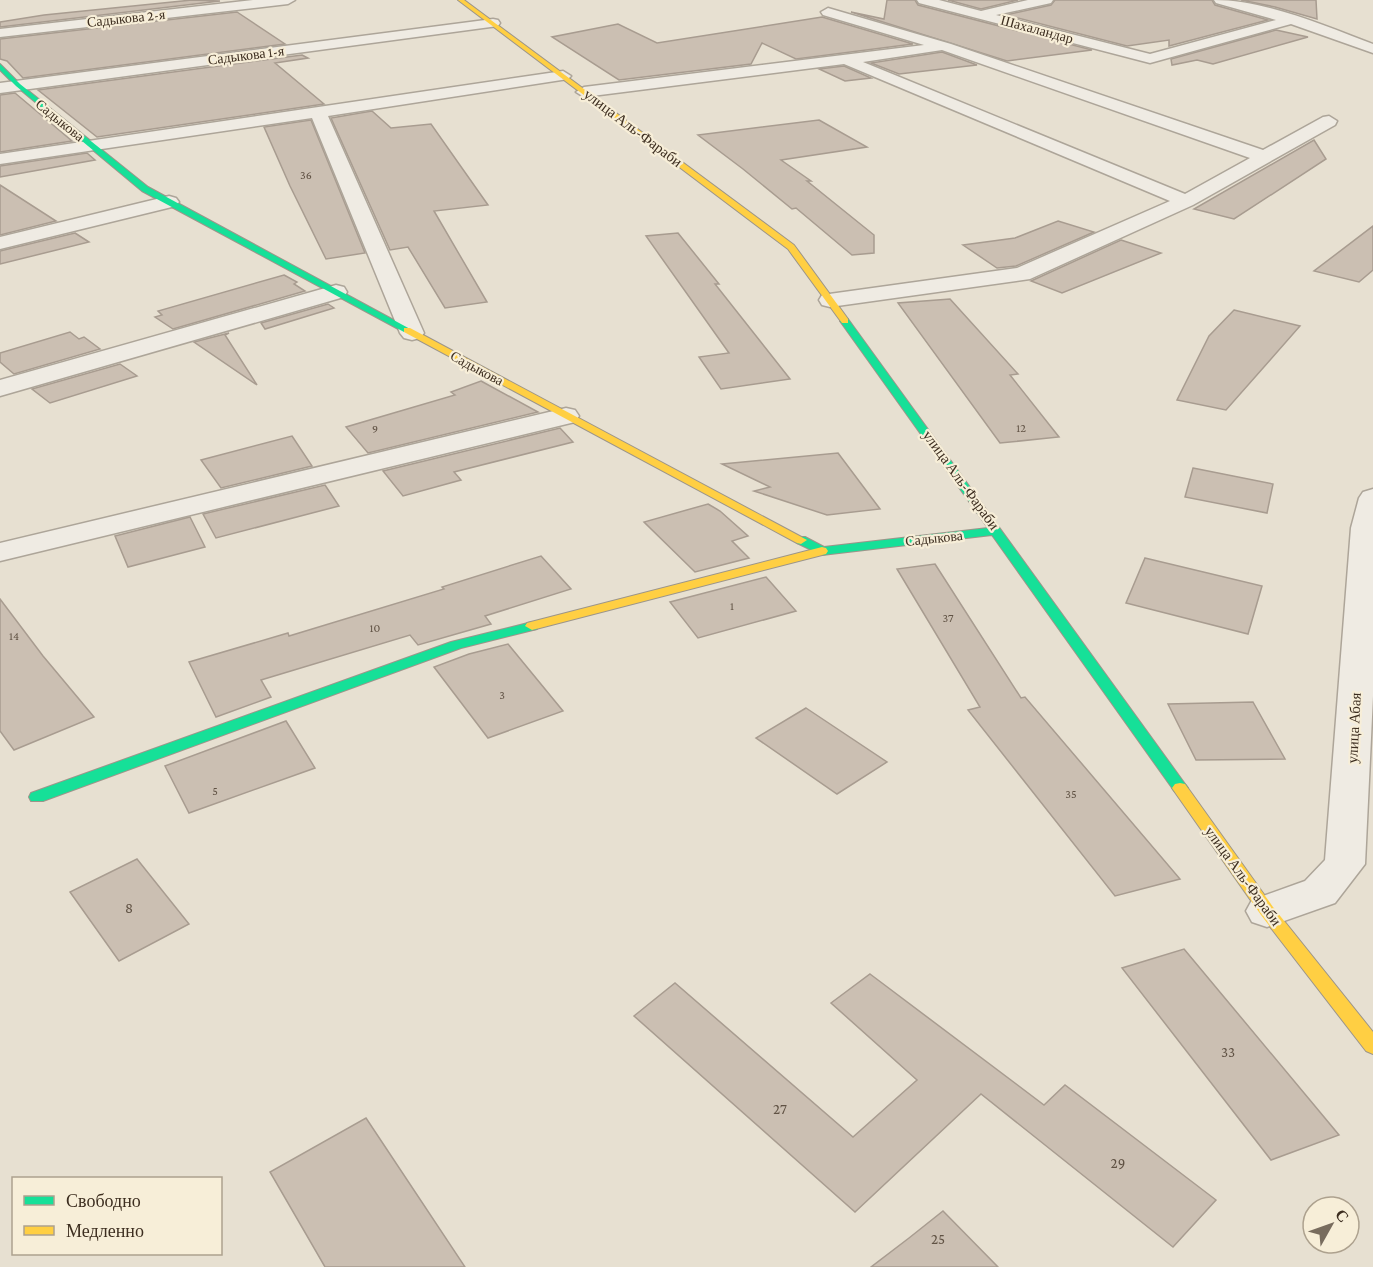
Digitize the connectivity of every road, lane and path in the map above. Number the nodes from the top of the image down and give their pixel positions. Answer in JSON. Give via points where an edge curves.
{"nodes":[{"id":1,"x":288,"y":0,"type":"edge"},
{"id":2,"x":461,"y":0,"type":"edge"},
{"id":3,"x":924,"y":0,"type":"edge"},
{"id":4,"x":1046,"y":0,"type":"edge"},
{"id":5,"x":1221,"y":0,"type":"edge"},
{"id":6,"x":828,"y":12,"type":"dead end"},
{"id":7,"x":978,"y":14,"type":"junction"},
{"id":8,"x":1291,"y":20,"type":"junction"},
{"id":9,"x":493,"y":23,"type":"junction"},
{"id":10,"x":0,"y":33,"type":"edge"},
{"id":11,"x":975,"y":42,"type":"dead end"},
{"id":12,"x":946,"y":46,"type":"junction"},
{"id":13,"x":1373,"y":49,"type":"edge"},
{"id":14,"x":847,"y":60,"type":"junction"},
{"id":15,"x":0,"y":66,"type":"edge"},
{"id":16,"x":563,"y":76,"type":"junction"},
{"id":17,"x":18,"y":85,"type":"junction"},
{"id":18,"x":0,"y":88,"type":"edge"},
{"id":19,"x":584,"y":92,"type":"junction"},
{"id":20,"x":318,"y":112,"type":"junction"},
{"id":21,"x":1329,"y":121,"type":"dead end"},
{"id":22,"x":92,"y":145,"type":"junction"},
{"id":23,"x":1265,"y":157,"type":"junction"},
{"id":24,"x":0,"y":159,"type":"edge"},
{"id":25,"x":1186,"y":201,"type":"junction"},
{"id":26,"x":169,"y":202,"type":"junction"},
{"id":27,"x":0,"y":243,"type":"edge"},
{"id":28,"x":336,"y":292,"type":"junction"},
{"id":29,"x":830,"y":300,"type":"junction"},
{"id":30,"x":412,"y":333,"type":"junction"},
{"id":31,"x":0,"y":388,"type":"edge"},
{"id":32,"x":566,"y":416,"type":"junction"},
{"id":33,"x":1371,"y":518,"type":"edge"},
{"id":34,"x":997,"y":531,"type":"junction"},
{"id":35,"x":6,"y":544,"type":"edge"},
{"id":36,"x":822,"y":551,"type":"junction"},
{"id":37,"x":38,"y":797,"type":"dead end"},
{"id":38,"x":1267,"y":911,"type":"junction"},
{"id":39,"x":1373,"y":1046,"type":"edge"}],
"edges":[{"from":1,"to":10,"type":"street","name":"Садыкова 2-я"},
{"from":2,"to":9,"type":"street","name":"улица Аль-Фараби"},
{"from":3,"to":7,"type":"street","name":"Шахаландар"},
{"from":4,"to":7,"type":"street"},
{"from":5,"to":8,"type":"street"},
{"from":6,"to":12,"type":"street"},
{"from":7,"to":8,"type":"street","name":"Шахаландар","via":[[1150,59]]},
{"from":8,"to":13,"type":"street"},
{"from":9,"to":16,"type":"street","name":"улица Аль-Фараби"},
{"from":9,"to":17,"type":"street","name":"Садыкова 1-я"},
{"from":11,"to":12,"type":"street"},
{"from":12,"to":14,"type":"street"},
{"from":12,"to":23,"type":"street"},
{"from":14,"to":19,"type":"street"},
{"from":14,"to":25,"type":"street"},
{"from":15,"to":17,"type":"street","name":"Садыкова"},
{"from":16,"to":19,"type":"street","name":"улица Аль-Фараби"},
{"from":16,"to":20,"type":"street"},
{"from":17,"to":18,"type":"street","name":"Садыкова 1-я"},
{"from":17,"to":22,"type":"street","name":"Садыкова"},
{"from":19,"to":29,"type":"street","name":"улица Аль-Фараби","via":[[790,247]]},
{"from":20,"to":22,"type":"street"},
{"from":20,"to":30,"type":"street"},
{"from":21,"to":23,"type":"street"},
{"from":22,"to":24,"type":"street"},
{"from":22,"to":26,"type":"street","name":"Садыкова","via":[[145,189]]},
{"from":23,"to":25,"type":"street"},
{"from":25,"to":29,"type":"street","via":[[1022,274]]},
{"from":26,"to":27,"type":"street"},
{"from":26,"to":28,"type":"street","name":"Садыкова"},
{"from":28,"to":30,"type":"street","name":"Садыкова"},
{"from":28,"to":31,"type":"street"},
{"from":29,"to":34,"type":"street","name":"улица Аль-Фараби"},
{"from":30,"to":32,"type":"street","name":"Садыкова"},
{"from":32,"to":35,"type":"street"},
{"from":32,"to":36,"type":"street","name":"Садыкова"},
{"from":33,"to":38,"type":"street","name":"улица Абая","via":[[1345,864],[1320,892]]},
{"from":34,"to":36,"type":"street","name":"Садыкова"},
{"from":34,"to":38,"type":"street","name":"улица Аль-Фараби"},
{"from":36,"to":37,"type":"street","via":[[456,645]]},
{"from":38,"to":39,"type":"street","name":"улица Аль-Фараби"}]}
